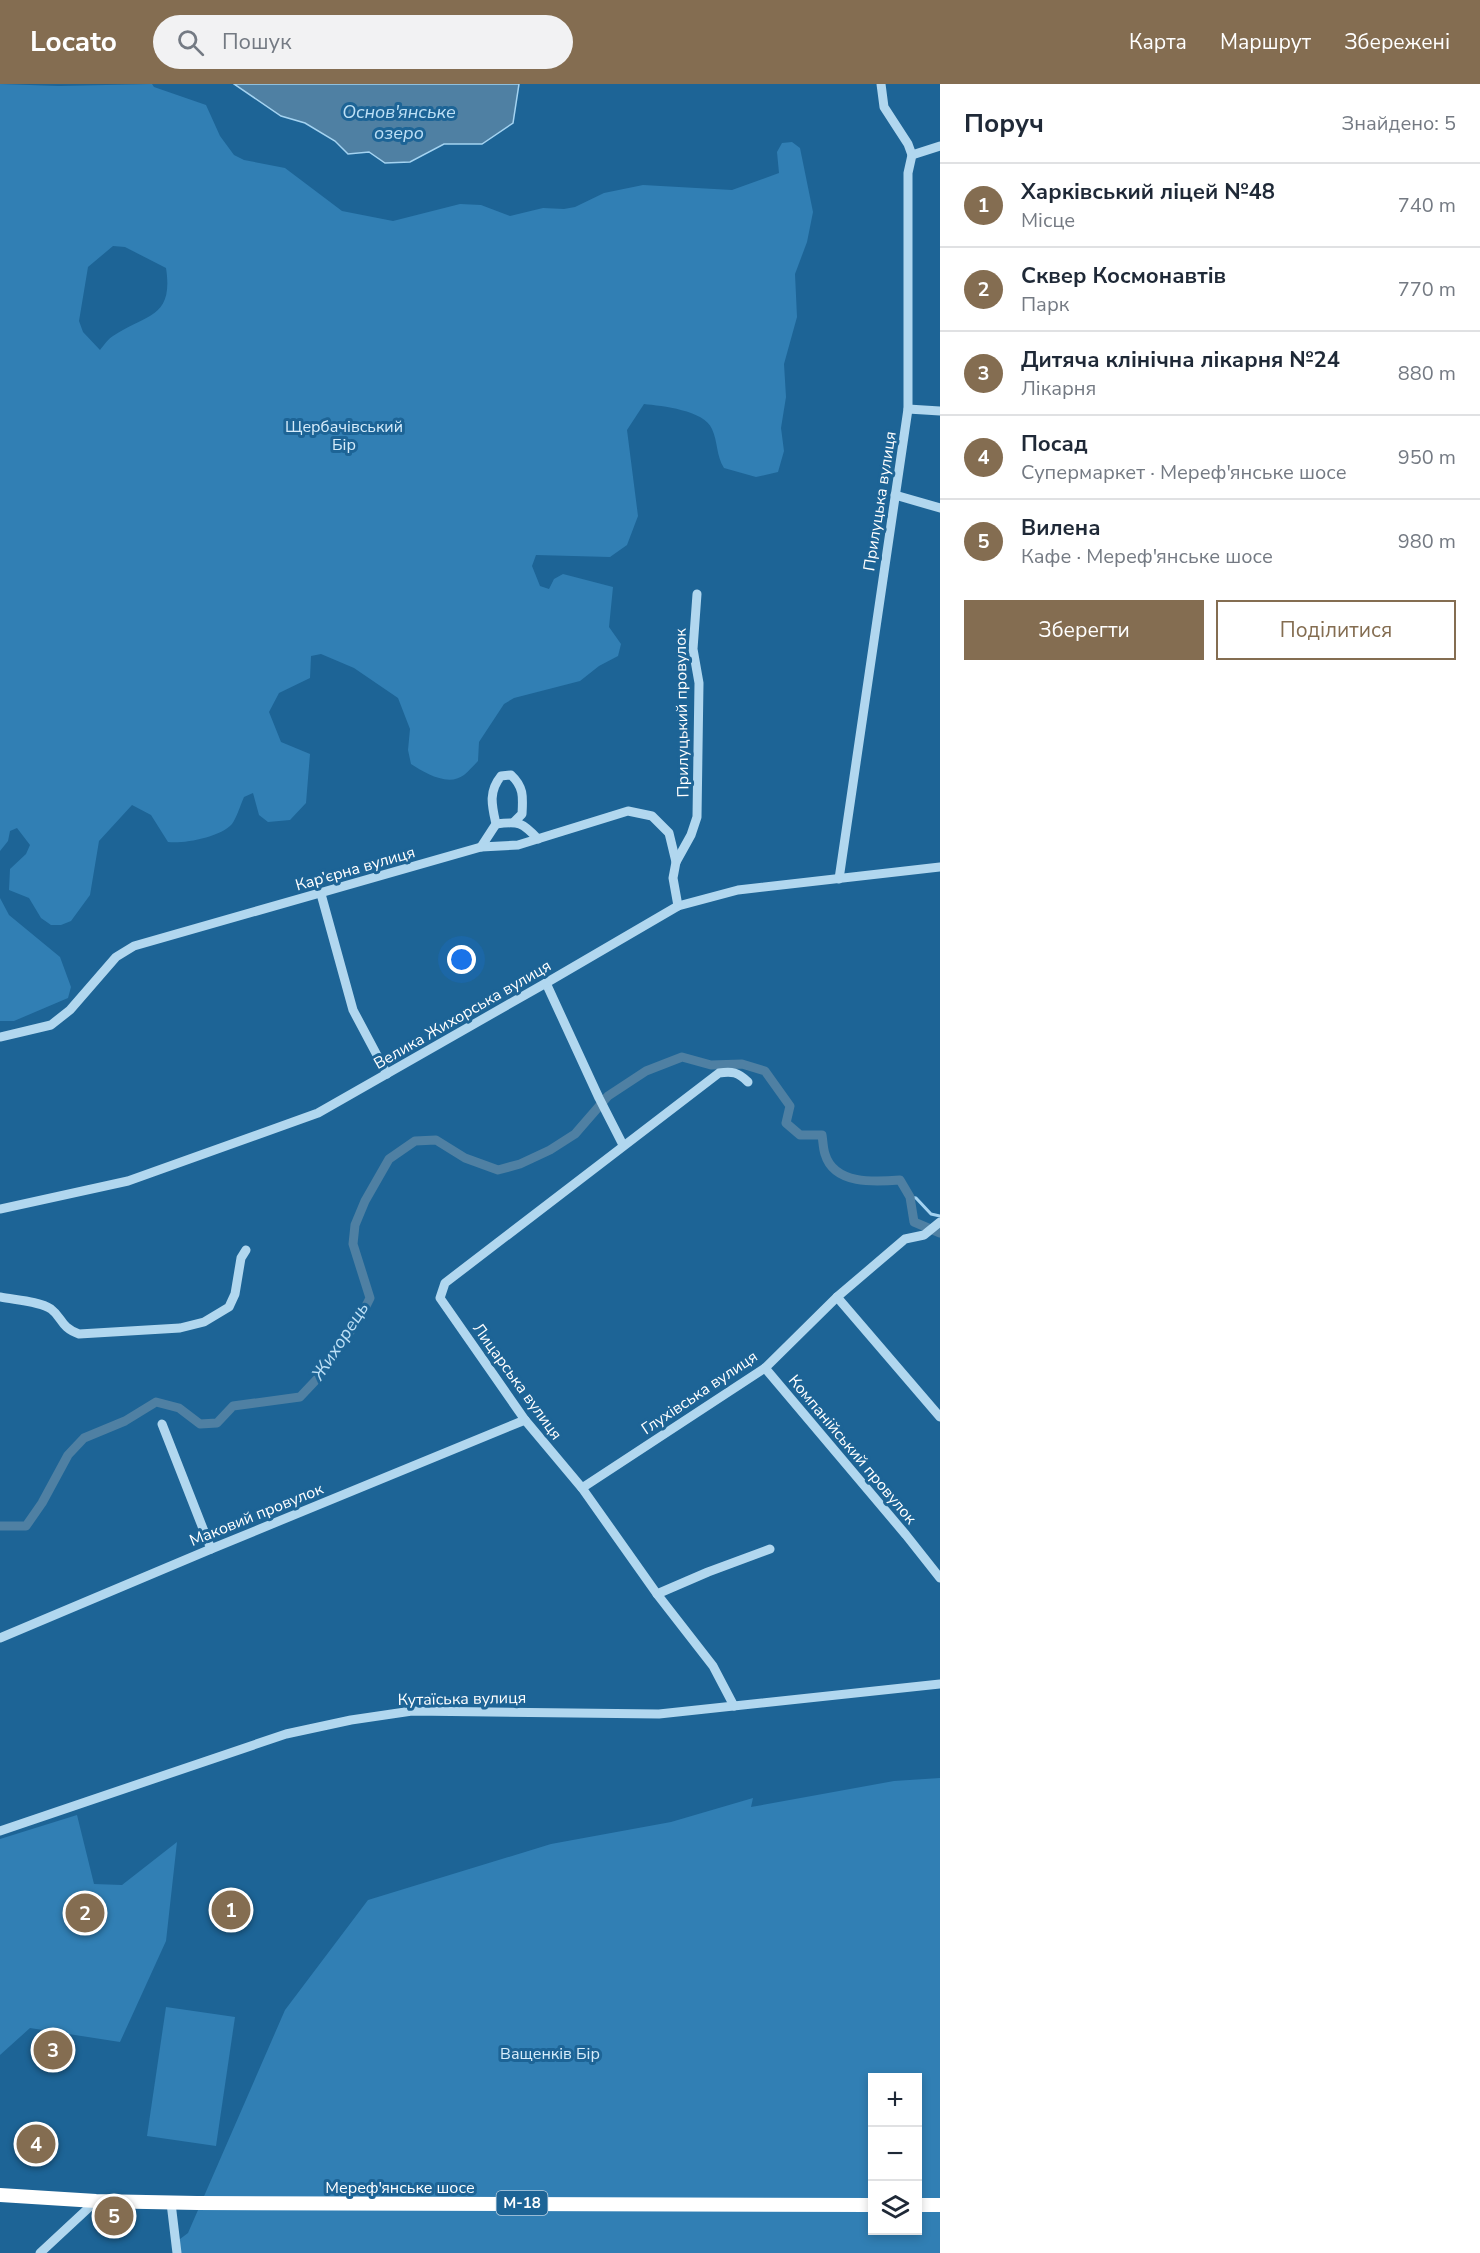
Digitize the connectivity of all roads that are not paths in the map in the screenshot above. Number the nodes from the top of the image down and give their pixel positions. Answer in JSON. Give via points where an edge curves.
{"nodes":[{"id":1,"x":881,"y":84,"type":"edge"},
{"id":2,"x":940,"y":146,"type":"edge"},
{"id":3,"x":912,"y":156,"type":"junction"},
{"id":4,"x":908,"y":409,"type":"junction"},
{"id":5,"x":940,"y":411,"type":"edge"},
{"id":6,"x":895,"y":495,"type":"junction"},
{"id":7,"x":940,"y":508,"type":"edge"},
{"id":8,"x":696,"y":594,"type":"dead end"},
{"id":9,"x":514,"y":822,"type":"junction"},
{"id":10,"x":496,"y":824,"type":"junction"},
{"id":11,"x":538,"y":839,"type":"junction"},
{"id":12,"x":481,"y":847,"type":"junction"},
{"id":13,"x":676,"y":862,"type":"junction"},
{"id":14,"x":940,"y":867,"type":"edge"},
{"id":15,"x":839,"y":879,"type":"junction"},
{"id":16,"x":321,"y":894,"type":"junction"},
{"id":17,"x":678,"y":906,"type":"junction"},
{"id":18,"x":546,"y":983,"type":"junction"},
{"id":19,"x":0,"y":1037,"type":"edge"},
{"id":20,"x":387,"y":1074,"type":"junction"},
{"id":21,"x":748,"y":1082,"type":"dead end"},
{"id":22,"x":623,"y":1145,"type":"junction"},
{"id":23,"x":0,"y":1209,"type":"edge"},
{"id":24,"x":938,"y":1223,"type":"edge"},
{"id":25,"x":246,"y":1250,"type":"dead end"},
{"id":26,"x":0,"y":1297,"type":"edge"},
{"id":27,"x":837,"y":1297,"type":"junction"},
{"id":28,"x":765,"y":1368,"type":"junction"},
{"id":29,"x":940,"y":1417,"type":"edge"},
{"id":30,"x":525,"y":1420,"type":"junction"},
{"id":31,"x":162,"y":1424,"type":"dead end"},
{"id":32,"x":582,"y":1488,"type":"junction"},
{"id":33,"x":211,"y":1549,"type":"junction"},
{"id":34,"x":770,"y":1549,"type":"dead end"},
{"id":35,"x":940,"y":1578,"type":"edge"},
{"id":36,"x":657,"y":1594,"type":"junction"},
{"id":37,"x":0,"y":1638,"type":"edge"},
{"id":38,"x":940,"y":1684,"type":"edge"},
{"id":39,"x":734,"y":1706,"type":"junction"},
{"id":40,"x":0,"y":1831,"type":"edge"},
{"id":41,"x":0,"y":2195,"type":"edge"},
{"id":42,"x":96,"y":2201,"type":"junction"},
{"id":43,"x":171,"y":2203,"type":"junction"},
{"id":44,"x":868,"y":2205,"type":"edge"},
{"id":45,"x":922,"y":2205,"type":"edge"},
{"id":46,"x":940,"y":2205,"type":"edge"},
{"id":47,"x":40,"y":2253,"type":"edge"},
{"id":48,"x":177,"y":2253,"type":"edge"}],
"edges":[{"from":1,"to":3,"type":"street","via":[[884,107]]},
{"from":2,"to":3,"type":"street"},
{"from":3,"to":4,"type":"street","name":"Прилуцька вулиця","via":[[908,172]]},
{"from":4,"to":5,"type":"street"},
{"from":4,"to":6,"type":"street","name":"Прилуцька вулиця"},
{"from":6,"to":7,"type":"street"},
{"from":6,"to":15,"type":"street","name":"Прилуцька вулиця"},
{"from":8,"to":13,"type":"street","name":"Прилуцький провулок","via":[[693,649],[699,683],[697,817]]},
{"from":9,"to":10,"type":"street"},
{"from":9,"to":10,"type":"street","via":[[522,814],[519,782],[511,775],[501,776],[491,797]]},
{"from":9,"to":11,"type":"street","via":[[524,824]]},
{"from":10,"to":12,"type":"street"},
{"from":11,"to":12,"type":"street","name":"Кар’єрна вулиця","via":[[518,845]]},
{"from":11,"to":13,"type":"street","name":"Кар’єрна вулиця","via":[[628,811],[652,816],[669,833]]},
{"from":12,"to":16,"type":"street","name":"Кар’єрна вулиця"},
{"from":13,"to":17,"type":"street","name":"Кар’єрна вулиця","via":[[673,878]]},
{"from":14,"to":15,"type":"street","name":"Велика Жихорська вулиця"},
{"from":15,"to":17,"type":"street","name":"Велика Жихорська вулиця","via":[[738,890]]},
{"from":16,"to":19,"type":"street","name":"Кар’єрна вулиця","via":[[134,946],[116,957],[70,1010],[51,1024]]},
{"from":16,"to":20,"type":"street","via":[[352,1010]]},
{"from":17,"to":18,"type":"street","name":"Велика Жихорська вулиця"},
{"from":18,"to":20,"type":"street","name":"Велика Жихорська вулиця"},
{"from":18,"to":22,"type":"street"},
{"from":20,"to":23,"type":"street","name":"Велика Жихорська вулиця","via":[[318,1113],[128,1181]]},
{"from":21,"to":22,"type":"street","name":"Лицарська вулиця","via":[[731,1071],[719,1073]]},
{"from":22,"to":30,"type":"street","name":"Лицарська вулиця","via":[[445,1283],[440,1298]]},
{"from":24,"to":27,"type":"street","name":"Глухівська вулиця","via":[[924,1235],[905,1239]]},
{"from":25,"to":26,"type":"street","via":[[229,1307],[204,1322],[180,1328],[79,1334],[67,1329],[54,1311],[44,1305]]},
{"from":27,"to":28,"type":"street","name":"Глухівська вулиця"},
{"from":27,"to":29,"type":"street"},
{"from":28,"to":32,"type":"street","name":"Глухівська вулиця"},
{"from":28,"to":35,"type":"street","name":"Компанійський провулок"},
{"from":30,"to":32,"type":"street","name":"Лицарська вулиця"},
{"from":30,"to":33,"type":"street","name":"Маковий провулок"},
{"from":31,"to":33,"type":"street"},
{"from":32,"to":36,"type":"street","name":"Лицарська вулиця"},
{"from":33,"to":37,"type":"street","name":"Маковий провулок"},
{"from":34,"to":36,"type":"street"},
{"from":36,"to":39,"type":"street","name":"Лицарська вулиця","via":[[713,1666]]},
{"from":38,"to":39,"type":"street","name":"Кутаїська вулиця"},
{"from":39,"to":40,"type":"street","name":"Кутаїська вулиця","via":[[659,1714],[412,1711],[351,1720],[285,1734]]},
{"from":41,"to":42,"type":"highway","name":"Мереф'янське шосе","number":"М-18"},
{"from":42,"to":43,"type":"highway","name":"Мереф'янське шосе","number":"М-18"},
{"from":42,"to":47,"type":"street"},
{"from":43,"to":44,"type":"highway","name":"Мереф'янське шосе","number":"М-18"},
{"from":43,"to":48,"type":"street"},
{"from":45,"to":46,"type":"highway"}]}
